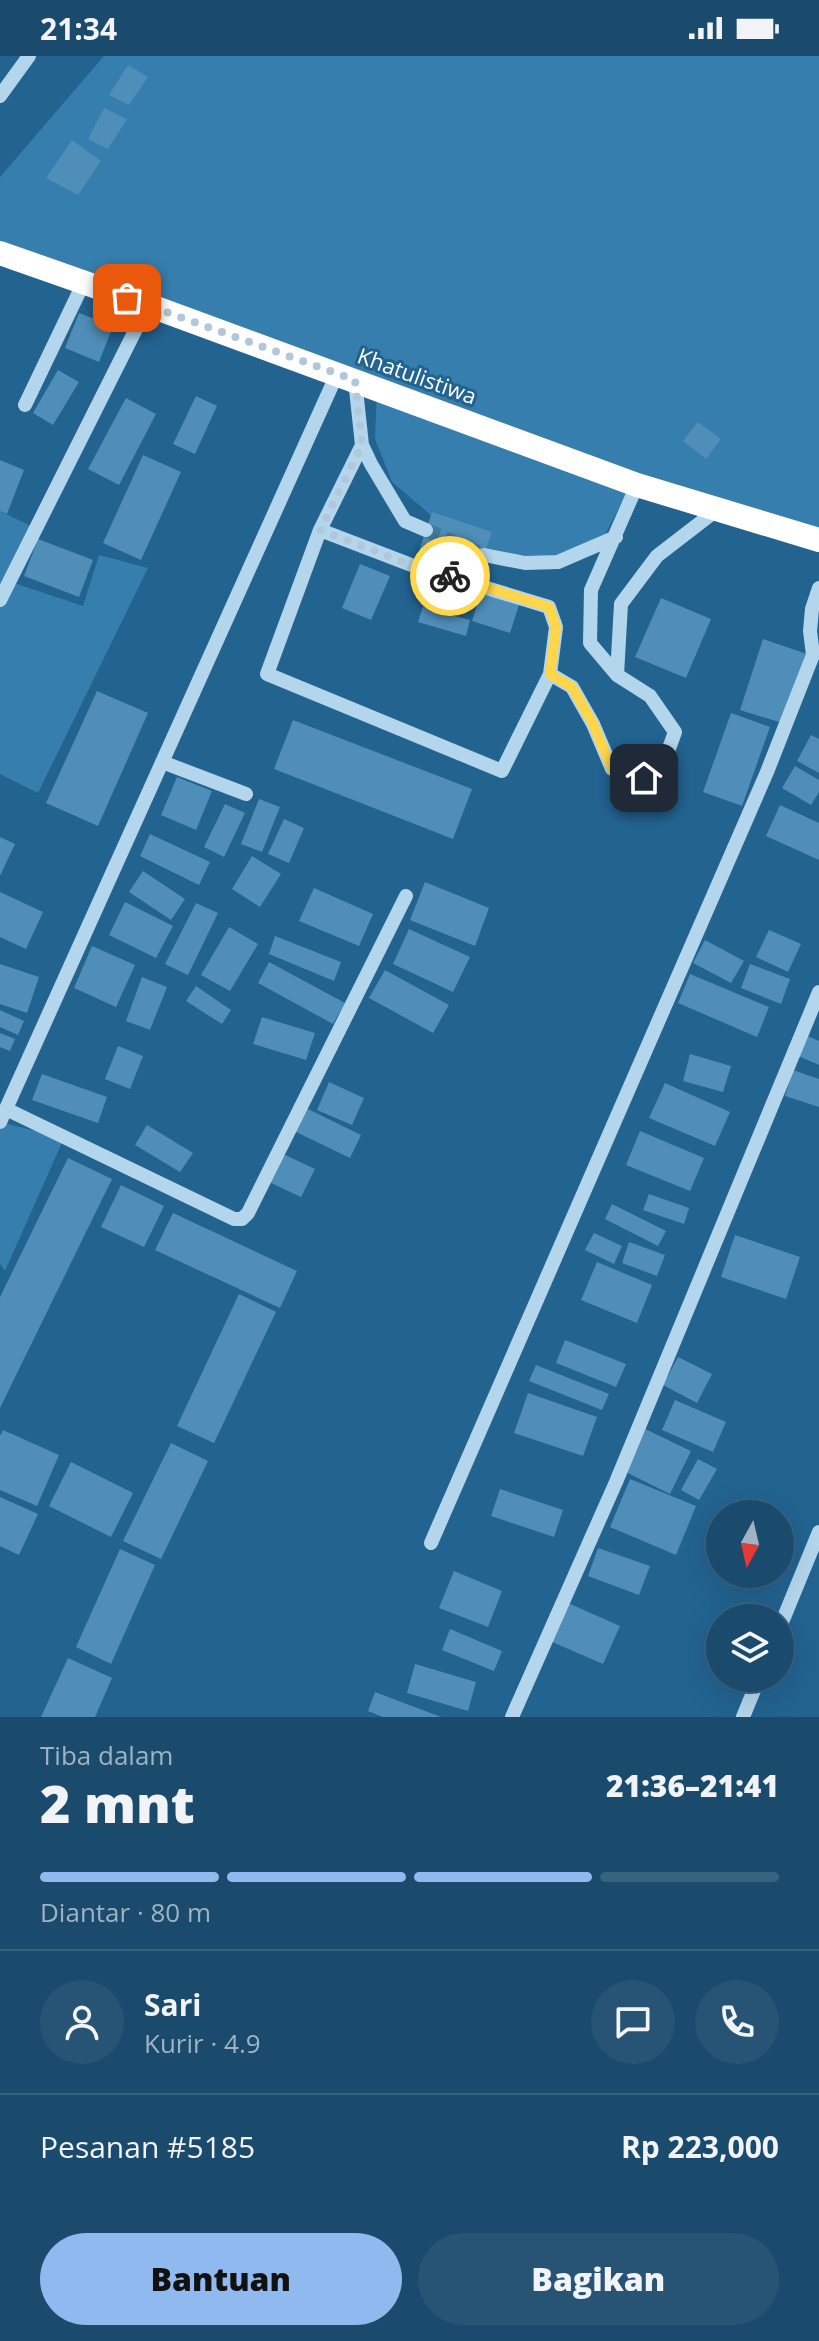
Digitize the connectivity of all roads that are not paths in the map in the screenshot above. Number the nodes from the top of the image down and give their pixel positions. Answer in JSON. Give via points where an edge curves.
{"nodes":[{"id":1,"x":29,"y":56,"type":"edge"},
{"id":2,"x":0,"y":96,"type":"edge"},
{"id":3,"x":0,"y":253,"type":"edge"},
{"id":4,"x":78,"y":293,"type":"junction"},
{"id":5,"x":148,"y":305,"type":"junction"},
{"id":6,"x":346,"y":377,"type":"junction"},
{"id":7,"x":25,"y":405,"type":"dead end"},
{"id":8,"x":362,"y":445,"type":"junction"},
{"id":9,"x":637,"y":485,"type":"junction"},
{"id":10,"x":718,"y":509,"type":"junction"},
{"id":11,"x":320,"y":530,"type":"junction"},
{"id":12,"x":426,"y":530,"type":"tunnel mouth"},
{"id":13,"x":616,"y":537,"type":"junction"},
{"id":14,"x":819,"y":540,"type":"edge"},
{"id":15,"x":484,"y":555,"type":"tunnel mouth"},
{"id":16,"x":819,"y":588,"type":"edge"},
{"id":17,"x":0,"y":600,"type":"edge"},
{"id":18,"x":550,"y":674,"type":"junction"},
{"id":19,"x":617,"y":675,"type":"junction"},
{"id":20,"x":162,"y":762,"type":"junction"},
{"id":21,"x":246,"y":794,"type":"dead end"},
{"id":22,"x":406,"y":896,"type":"dead end"},
{"id":23,"x":819,"y":992,"type":"edge"},
{"id":24,"x":3,"y":1115,"type":"edge"},
{"id":25,"x":819,"y":1532,"type":"edge"},
{"id":26,"x":431,"y":1543,"type":"dead end"},
{"id":27,"x":789,"y":1604,"type":"edge"},
{"id":28,"x":753,"y":1692,"type":"edge"},
{"id":29,"x":512,"y":1717,"type":"edge"},
{"id":30,"x":743,"y":1717,"type":"edge"}],
"edges":[{"from":1,"to":2,"type":"street"},
{"from":3,"to":4,"type":"highway","name":"Khatulistiwa"},
{"from":4,"to":5,"type":"highway","name":"Khatulistiwa"},
{"from":4,"to":7,"type":"street"},
{"from":5,"to":6,"type":"highway","name":"Khatulistiwa"},
{"from":5,"to":17,"type":"street"},
{"from":6,"to":8,"type":"street"},
{"from":6,"to":9,"type":"highway","name":"Khatulistiwa"},
{"from":6,"to":20,"type":"street"},
{"from":8,"to":11,"type":"street"},
{"from":8,"to":12,"type":"street","via":[[405,521]]},
{"from":9,"to":10,"type":"highway","name":"Khatulistiwa"},
{"from":9,"to":13,"type":"street"},
{"from":10,"to":14,"type":"highway","name":"Khatulistiwa"},
{"from":10,"to":19,"type":"street","via":[[657,556],[621,604]]},
{"from":11,"to":18,"type":"street","via":[[414,566],[549,607],[556,627]]},
{"from":11,"to":18,"type":"street","via":[[267,674],[502,771]]},
{"from":13,"to":15,"type":"street","via":[[558,562],[525,563]]},
{"from":13,"to":19,"type":"street","via":[[591,590],[590,643]]},
{"from":16,"to":26,"type":"street","via":[[810,631],[813,655],[767,772]]},
{"from":18,"to":19,"type":"street","via":[[572,687],[612,769],[644,778],[663,765],[675,732],[650,696]]},
{"from":20,"to":21,"type":"street"},
{"from":20,"to":24,"type":"street"},
{"from":22,"to":24,"type":"street","via":[[242,1219]]},
{"from":23,"to":29,"type":"street","via":[[616,1482]]},
{"from":25,"to":27,"type":"street"},
{"from":28,"to":30,"type":"street"}]}
